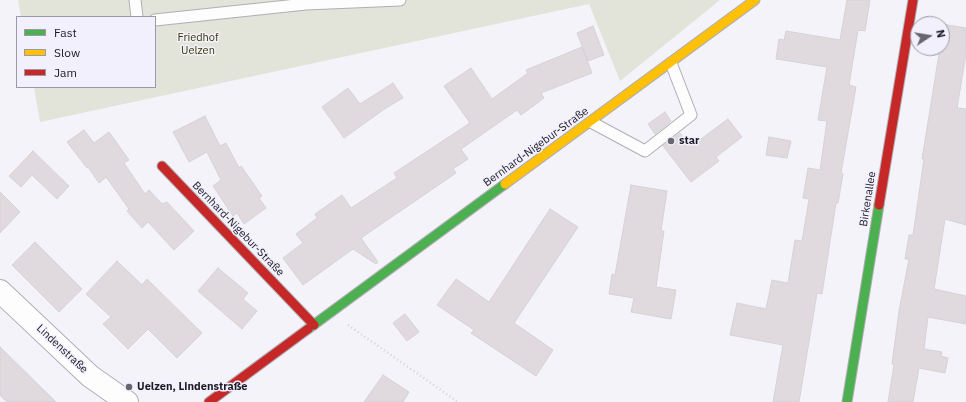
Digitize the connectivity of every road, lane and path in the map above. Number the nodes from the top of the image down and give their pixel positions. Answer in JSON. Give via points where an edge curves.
{"nodes":[{"id":1,"x":135,"y":0,"type":"edge"},
{"id":2,"x":400,"y":0,"type":"edge"},
{"id":3,"x":754,"y":0,"type":"edge"},
{"id":4,"x":913,"y":0,"type":"edge"},
{"id":5,"x":311,"y":2,"type":"edge"},
{"id":6,"x":137,"y":16,"type":"edge"},
{"id":7,"x":156,"y":20,"type":"edge"},
{"id":8,"x":671,"y":63,"type":"junction"},
{"id":9,"x":591,"y":122,"type":"junction"},
{"id":10,"x":162,"y":166,"type":"dead end"},
{"id":11,"x":0,"y":291,"type":"edge"},
{"id":12,"x":331,"y":313,"type":"junction"},
{"id":13,"x":314,"y":325,"type":"junction"},
{"id":14,"x":127,"y":402,"type":"edge"},
{"id":15,"x":209,"y":402,"type":"edge"},
{"id":16,"x":458,"y":402,"type":"edge"},
{"id":17,"x":847,"y":402,"type":"edge"}],
"edges":[{"from":1,"to":6,"type":"lane"},
{"from":2,"to":5,"type":"lane"},
{"from":3,"to":8,"type":"main road","name":"Bernhard-Nigebur-Straße"},
{"from":4,"to":17,"type":"main road","name":"Birkenallee"},
{"from":5,"to":7,"type":"lane"},
{"from":8,"to":9,"type":"main road","name":"Bernhard-Nigebur-Straße"},
{"from":8,"to":9,"type":"lane","via":[[691,115],[645,151]]},
{"from":9,"to":12,"type":"main road","name":"Bernhard-Nigebur-Straße"},
{"from":10,"to":13,"type":"main road","name":"Bernhard-Nigebur-Straße"},
{"from":11,"to":14,"type":"street","name":"Lindenstraße","via":[[90,376]]},
{"from":12,"to":13,"type":"main road","name":"Bernhard-Nigebur-Straße"},
{"from":12,"to":16,"type":"path"},
{"from":13,"to":15,"type":"main road","name":"Bernhard-Nigebur-Straße"}]}
